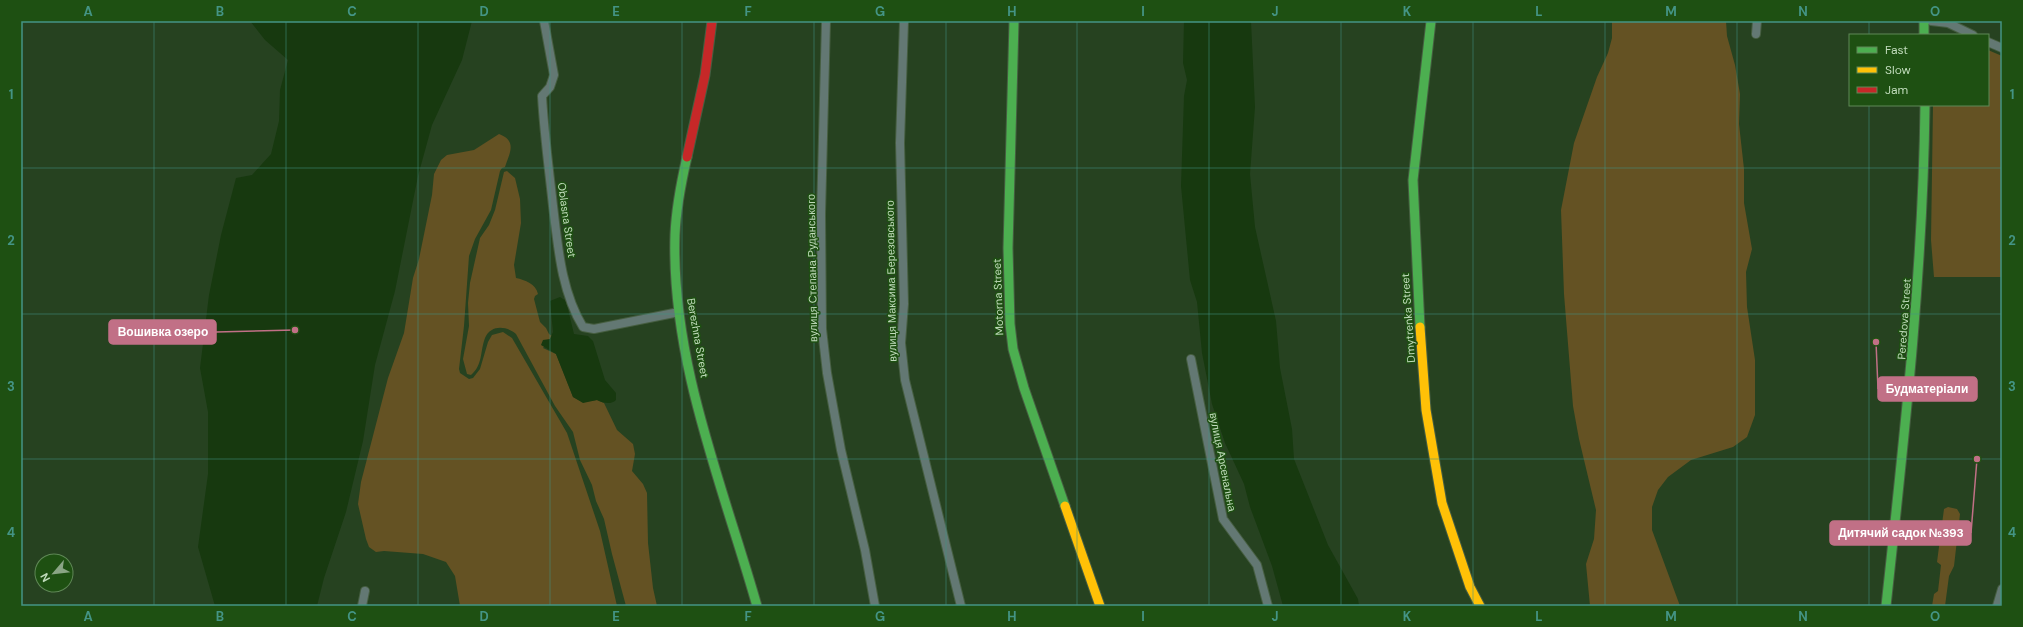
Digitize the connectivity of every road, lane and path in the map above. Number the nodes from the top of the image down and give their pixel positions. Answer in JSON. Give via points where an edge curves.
{"nodes":[{"id":1,"x":544,"y":21,"type":"edge"},
{"id":2,"x":712,"y":21,"type":"edge"},
{"id":3,"x":826,"y":21,"type":"edge"},
{"id":4,"x":904,"y":21,"type":"edge"},
{"id":5,"x":1014,"y":21,"type":"edge"},
{"id":6,"x":1431,"y":21,"type":"edge"},
{"id":7,"x":1757,"y":21,"type":"edge"},
{"id":8,"x":1924,"y":21,"type":"edge"},
{"id":9,"x":1931,"y":21,"type":"edge"},
{"id":10,"x":1948,"y":22,"type":"edge"},
{"id":11,"x":1756,"y":34,"type":"dead end"},
{"id":12,"x":1924,"y":34,"type":"edge"},
{"id":13,"x":1971,"y":34,"type":"edge"},
{"id":14,"x":1989,"y":42,"type":"edge"},
{"id":15,"x":2002,"y":48,"type":"edge"},
{"id":16,"x":1925,"y":106,"type":"edge"},
{"id":17,"x":679,"y":312,"type":"junction"},
{"id":18,"x":1191,"y":359,"type":"dead end"},
{"id":19,"x":2002,"y":589,"type":"edge"},
{"id":20,"x":365,"y":591,"type":"dead end"},
{"id":21,"x":362,"y":606,"type":"edge"},
{"id":22,"x":757,"y":606,"type":"edge"},
{"id":23,"x":875,"y":606,"type":"edge"},
{"id":24,"x":961,"y":606,"type":"edge"},
{"id":25,"x":1100,"y":606,"type":"edge"},
{"id":26,"x":1268,"y":606,"type":"edge"},
{"id":27,"x":1480,"y":606,"type":"edge"},
{"id":28,"x":1886,"y":606,"type":"edge"},
{"id":29,"x":1997,"y":606,"type":"edge"}],
"edges":[{"from":1,"to":17,"type":"street","name":"Oblasna Street","via":[[554,75],[550,87],[542,96],[548,163],[558,247],[566,283],[578,318],[584,327],[594,329]]},
{"from":2,"to":17,"type":"street","name":"Berezhna Street","via":[[704,86],[684,169],[675,234]]},
{"from":3,"to":23,"type":"street","name":"вулиця Степана Руданського","via":[[821,214],[822,329],[841,450],[865,550]]},
{"from":4,"to":24,"type":"street","name":"вулиця Максима Березовського","via":[[900,143],[904,304],[901,343],[905,380]]},
{"from":5,"to":25,"type":"street","name":"Motorna Street","via":[[1008,248],[1013,349],[1024,388]]},
{"from":6,"to":27,"type":"street","name":"Dmytrenka Street","via":[[1413,180],[1426,410],[1442,503],[1470,587]]},
{"from":7,"to":11,"type":"street"},
{"from":8,"to":12,"type":"street"},
{"from":9,"to":10,"type":"street"},
{"from":10,"to":13,"type":"street"},
{"from":14,"to":15,"type":"street"},
{"from":16,"to":28,"type":"street","name":"Peredova Street","via":[[1921,255],[1912,372]]},
{"from":17,"to":22,"type":"street","name":"Berezhna Street","via":[[709,446]]},
{"from":18,"to":26,"type":"street","name":"вулиця Арсенальна","via":[[1223,519],[1257,565]]},
{"from":19,"to":29,"type":"street"},
{"from":20,"to":21,"type":"street"}]}
